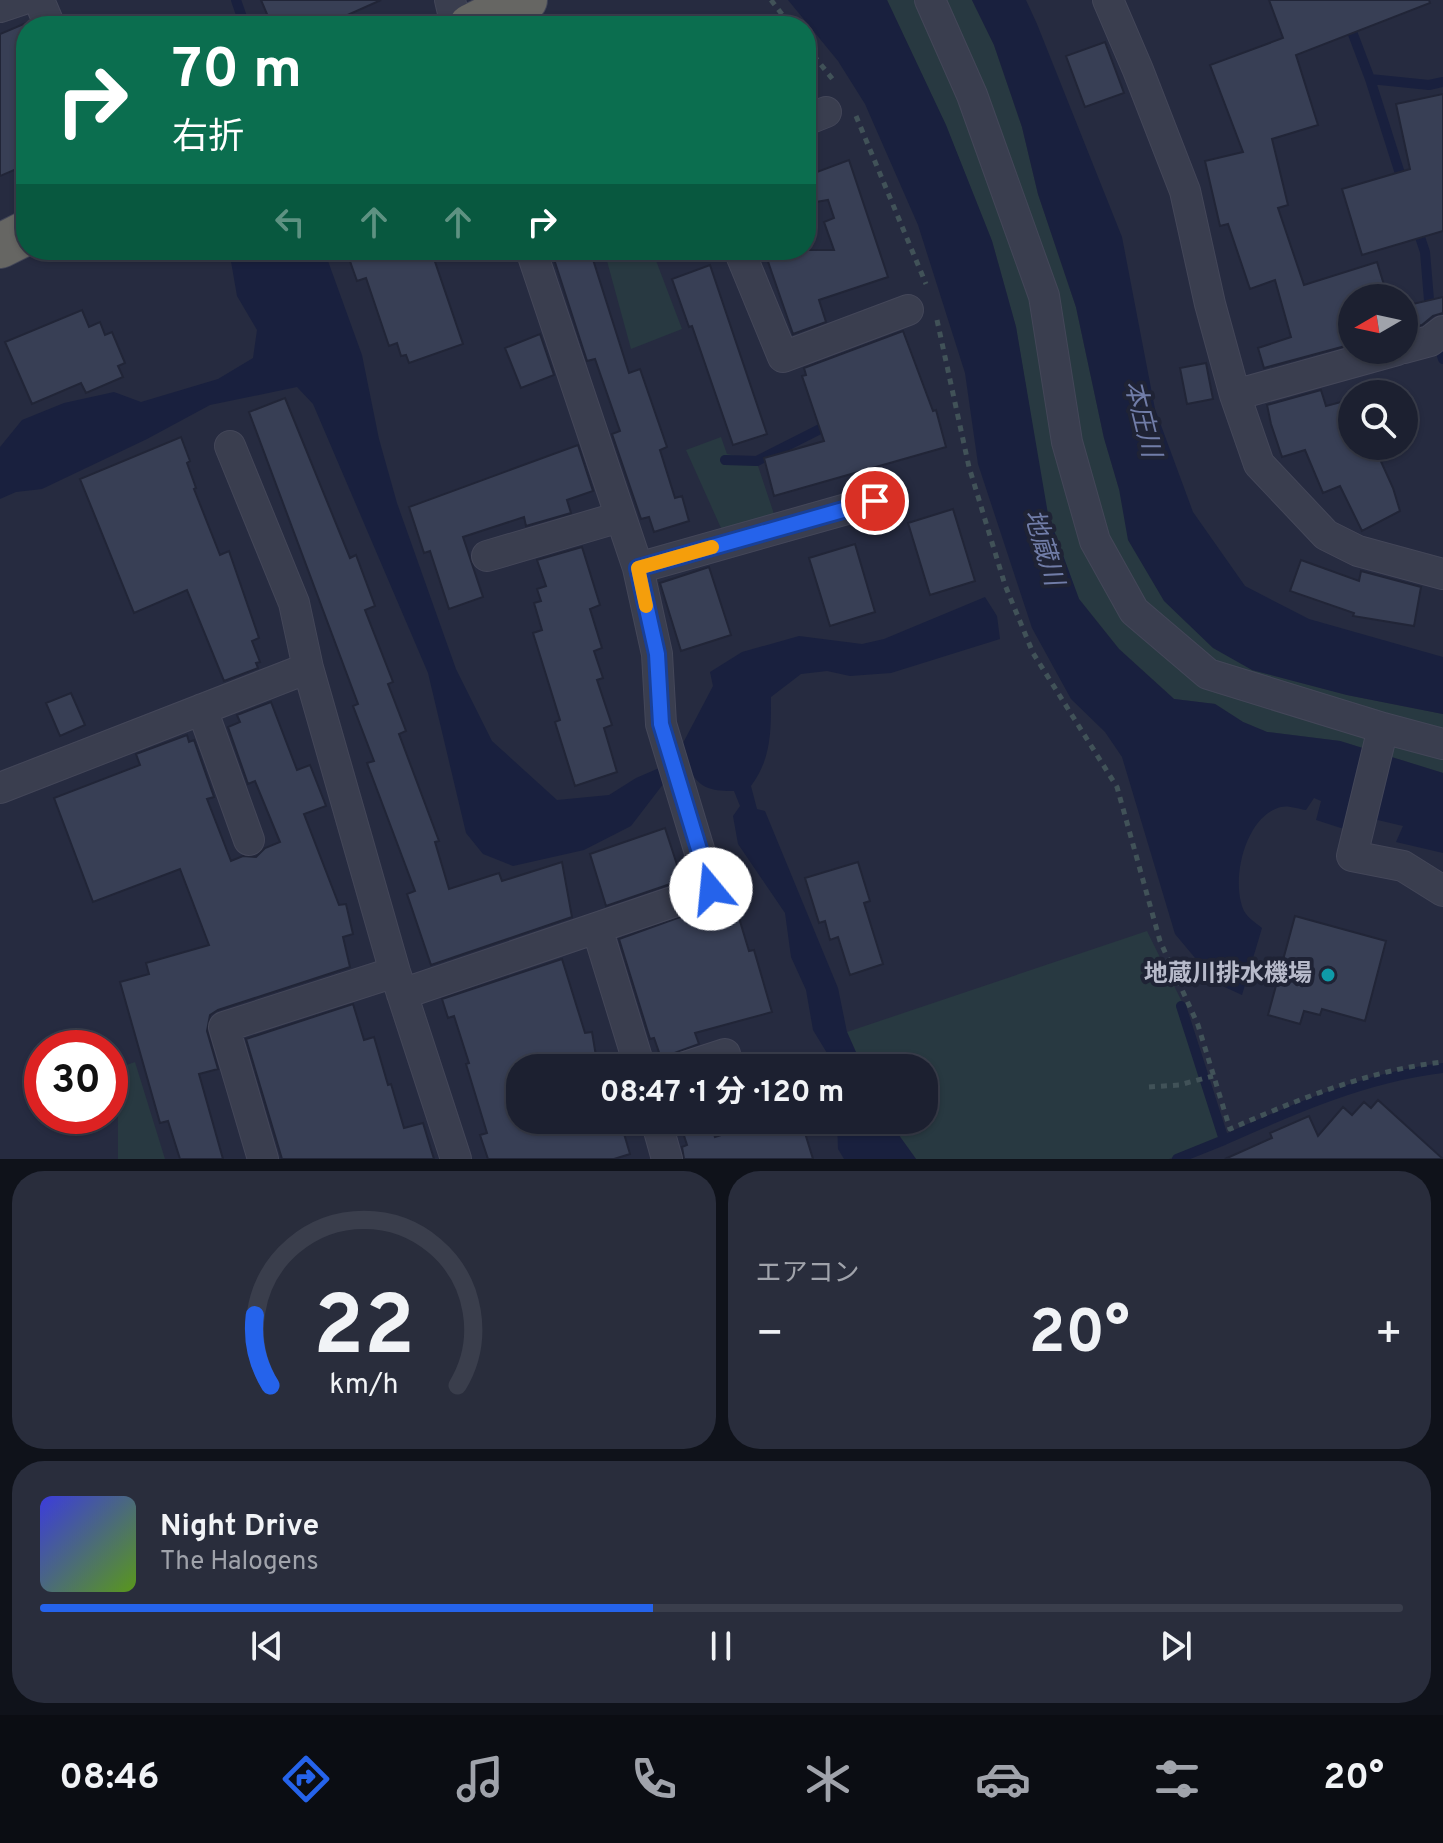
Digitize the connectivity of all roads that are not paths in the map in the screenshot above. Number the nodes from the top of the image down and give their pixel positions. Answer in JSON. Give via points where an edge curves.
{"nodes":[{"id":1,"x":21,"y":0,"type":"edge"},
{"id":2,"x":525,"y":0,"type":"edge"},
{"id":3,"x":930,"y":0,"type":"edge"},
{"id":4,"x":1108,"y":0,"type":"edge"},
{"id":5,"x":0,"y":7,"type":"edge"},
{"id":6,"x":492,"y":16,"type":"edge"},
{"id":7,"x":534,"y":260,"type":"edge"},
{"id":8,"x":743,"y":260,"type":"edge"},
{"id":9,"x":924,"y":305,"type":"road end"},
{"id":10,"x":1347,"y":364,"type":"edge"},
{"id":11,"x":1235,"y":395,"type":"junction"},
{"id":12,"x":230,"y":446,"type":"dead end"},
{"id":13,"x":875,"y":501,"type":"dead end"},
{"id":14,"x":620,"y":517,"type":"junction"},
{"id":15,"x":487,"y":556,"type":"dead end"},
{"id":16,"x":638,"y":568,"type":"junction"},
{"id":17,"x":1443,"y":574,"type":"edge"},
{"id":18,"x":308,"y":668,"type":"junction"},
{"id":19,"x":202,"y":709,"type":"junction"},
{"id":20,"x":1383,"y":728,"type":"junction"},
{"id":21,"x":1443,"y":744,"type":"edge"},
{"id":22,"x":0,"y":788,"type":"edge"},
{"id":23,"x":249,"y":840,"type":"dead end"},
{"id":24,"x":1443,"y":891,"type":"edge"},
{"id":25,"x":597,"y":928,"type":"junction"},
{"id":26,"x":399,"y":983,"type":"junction"},
{"id":27,"x":636,"y":1054,"type":"edge"},
{"id":28,"x":660,"y":1134,"type":"edge"},
{"id":29,"x":263,"y":1159,"type":"edge"},
{"id":30,"x":456,"y":1159,"type":"edge"},
{"id":31,"x":667,"y":1159,"type":"edge"}],
"edges":[{"from":1,"to":5,"type":"street"},
{"from":2,"to":6,"type":"highway"},
{"from":3,"to":20,"type":"street","via":[[972,95],[1044,296],[1071,456],[1095,541],[1134,611],[1208,674]]},
{"from":4,"to":11,"type":"street","via":[[1185,191]]},
{"from":7,"to":14,"type":"street"},
{"from":8,"to":9,"type":"street","via":[[783,357]]},
{"from":10,"to":11,"type":"street"},
{"from":11,"to":17,"type":"street","via":[[1259,464],[1326,535],[1358,551]]},
{"from":12,"to":18,"type":"street","via":[[294,603]]},
{"from":13,"to":16,"type":"street"},
{"from":14,"to":15,"type":"street"},
{"from":14,"to":16,"type":"street"},
{"from":16,"to":25,"type":"street","via":[[657,654],[661,724],[711,889]]},
{"from":18,"to":19,"type":"street"},
{"from":18,"to":26,"type":"street"},
{"from":19,"to":22,"type":"street"},
{"from":19,"to":23,"type":"street"},
{"from":20,"to":21,"type":"street"},
{"from":20,"to":24,"type":"street","via":[[1352,856],[1403,866]]},
{"from":25,"to":26,"type":"street"},
{"from":25,"to":27,"type":"street"},
{"from":26,"to":29,"type":"street","via":[[224,1027]]},
{"from":26,"to":30,"type":"street"},
{"from":28,"to":31,"type":"street"}]}
